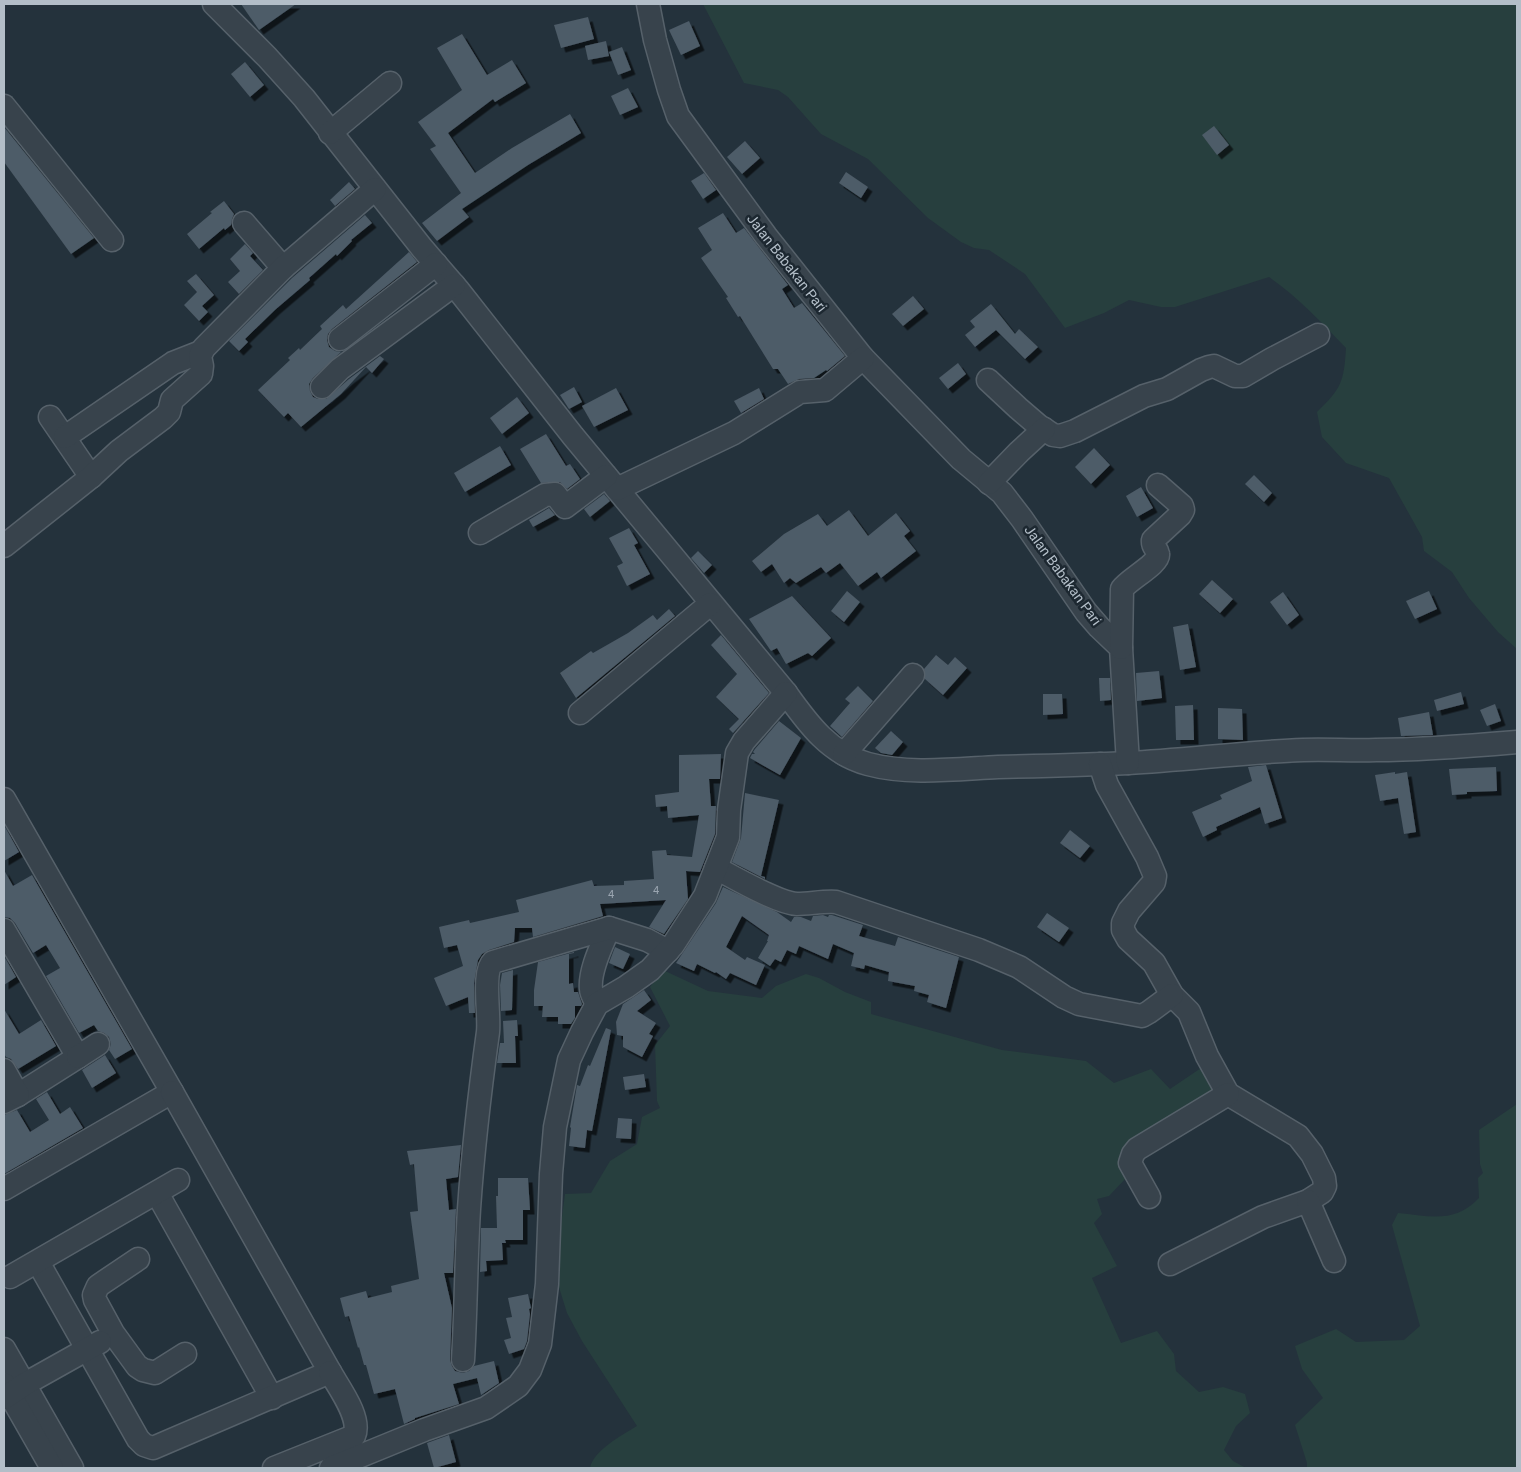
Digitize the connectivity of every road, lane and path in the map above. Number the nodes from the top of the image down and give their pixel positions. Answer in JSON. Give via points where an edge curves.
{"nodes":[{"id":1,"x":214,"y":4,"type":"edge"},
{"id":2,"x":648,"y":4,"type":"edge"},
{"id":3,"x":390,"y":83,"type":"dead end"},
{"id":4,"x":4,"y":106,"type":"edge"},
{"id":5,"x":330,"y":133,"type":"junction"},
{"id":6,"x":374,"y":189,"type":"junction"},
{"id":7,"x":244,"y":223,"type":"dead end"},
{"id":8,"x":112,"y":240,"type":"dead end"},
{"id":9,"x":436,"y":264,"type":"junction"},
{"id":10,"x":283,"y":268,"type":"junction"},
{"id":11,"x":454,"y":285,"type":"junction"},
{"id":12,"x":1318,"y":335,"type":"dead end"},
{"id":13,"x":340,"y":339,"type":"dead end"},
{"id":14,"x":201,"y":352,"type":"junction"},
{"id":15,"x":863,"y":358,"type":"junction"},
{"id":16,"x":988,"y":380,"type":"dead end"},
{"id":17,"x":322,"y":387,"type":"dead end"},
{"id":18,"x":50,"y":417,"type":"dead end"},
{"id":19,"x":1044,"y":429,"type":"junction"},
{"id":20,"x":64,"y":437,"type":"junction"},
{"id":21,"x":91,"y":477,"type":"junction"},
{"id":22,"x":612,"y":482,"type":"junction"},
{"id":23,"x":989,"y":483,"type":"junction"},
{"id":24,"x":1158,"y":485,"type":"dead end"},
{"id":25,"x":480,"y":533,"type":"dead end"},
{"id":26,"x":4,"y":546,"type":"edge"},
{"id":27,"x":710,"y":604,"type":"junction"},
{"id":28,"x":1121,"y":648,"type":"junction"},
{"id":29,"x":913,"y":675,"type":"dead end"},
{"id":30,"x":786,"y":694,"type":"junction"},
{"id":31,"x":580,"y":713,"type":"dead end"},
{"id":32,"x":1517,"y":742,"type":"edge"},
{"id":33,"x":844,"y":754,"type":"junction"},
{"id":34,"x":1128,"y":763,"type":"junction"},
{"id":35,"x":1100,"y":764,"type":"junction"},
{"id":36,"x":4,"y":800,"type":"edge"},
{"id":37,"x":716,"y":868,"type":"junction"},
{"id":38,"x":609,"y":928,"type":"junction"},
{"id":39,"x":4,"y":930,"type":"edge"},
{"id":40,"x":668,"y":951,"type":"junction"},
{"id":41,"x":1172,"y":995,"type":"junction"},
{"id":42,"x":597,"y":1004,"type":"junction"},
{"id":43,"x":98,"y":1044,"type":"dead end"},
{"id":44,"x":78,"y":1057,"type":"junction"},
{"id":45,"x":4,"y":1070,"type":"edge"},
{"id":46,"x":172,"y":1092,"type":"junction"},
{"id":47,"x":1228,"y":1094,"type":"junction"},
{"id":48,"x":11,"y":1099,"type":"edge"},
{"id":49,"x":178,"y":1180,"type":"dead end"},
{"id":50,"x":4,"y":1189,"type":"edge"},
{"id":51,"x":157,"y":1193,"type":"junction"},
{"id":52,"x":1149,"y":1197,"type":"dead end"},
{"id":53,"x":1308,"y":1200,"type":"junction"},
{"id":54,"x":138,"y":1259,"type":"dead end"},
{"id":55,"x":38,"y":1262,"type":"junction"},
{"id":56,"x":1334,"y":1262,"type":"dead end"},
{"id":57,"x":1170,"y":1264,"type":"dead end"},
{"id":58,"x":10,"y":1276,"type":"dead end"},
{"id":59,"x":113,"y":1333,"type":"junction"},
{"id":60,"x":4,"y":1349,"type":"edge"},
{"id":61,"x":88,"y":1350,"type":"junction"},
{"id":62,"x":185,"y":1354,"type":"dead end"},
{"id":63,"x":463,"y":1360,"type":"dead end"},
{"id":64,"x":330,"y":1372,"type":"junction"},
{"id":65,"x":10,"y":1390,"type":"edge"},
{"id":66,"x":272,"y":1398,"type":"junction"},
{"id":67,"x":52,"y":1468,"type":"edge"},
{"id":68,"x":72,"y":1468,"type":"edge"},
{"id":69,"x":274,"y":1468,"type":"edge"},
{"id":70,"x":331,"y":1468,"type":"edge"}],
"edges":[{"from":1,"to":5,"type":"street","via":[[304,98]]},
{"from":2,"to":15,"type":"street","name":"Jalan Babakan Pari","via":[[668,90],[678,116],[791,270]]},
{"from":3,"to":5,"type":"street"},
{"from":4,"to":8,"type":"street"},
{"from":5,"to":6,"type":"street"},
{"from":6,"to":9,"type":"street"},
{"from":6,"to":10,"type":"street"},
{"from":7,"to":10,"type":"street"},
{"from":9,"to":11,"type":"street"},
{"from":9,"to":13,"type":"street"},
{"from":10,"to":14,"type":"street"},
{"from":11,"to":17,"type":"street"},
{"from":11,"to":22,"type":"street"},
{"from":12,"to":19,"type":"street","via":[[1243,376],[1209,367],[1069,433],[1053,435]]},
{"from":14,"to":20,"type":"street","via":[[173,363]]},
{"from":14,"to":21,"type":"street","via":[[199,378],[172,400],[169,412],[163,418]]},
{"from":15,"to":22,"type":"street","via":[[825,390],[800,392],[734,433]]},
{"from":15,"to":23,"type":"street","name":"Jalan Babakan Pari","via":[[961,459]]},
{"from":16,"to":19,"type":"street"},
{"from":18,"to":20,"type":"street"},
{"from":19,"to":23,"type":"street"},
{"from":20,"to":21,"type":"street"},
{"from":21,"to":26,"type":"street"},
{"from":22,"to":25,"type":"street","via":[[565,507],[555,494],[545,495]]},
{"from":22,"to":27,"type":"street"},
{"from":23,"to":28,"type":"street","name":"Jalan Babakan Pari","via":[[1002,493],[1022,519],[1086,612]]},
{"from":24,"to":28,"type":"street","via":[[1183,510],[1153,540],[1158,558],[1122,589]]},
{"from":27,"to":30,"type":"street"},
{"from":27,"to":31,"type":"street"},
{"from":28,"to":34,"type":"street"},
{"from":29,"to":33,"type":"street"},
{"from":30,"to":33,"type":"street","via":[[809,725]]},
{"from":30,"to":37,"type":"street","via":[[737,753],[728,837]]},
{"from":32,"to":34,"type":"street","via":[[1453,748],[1304,750]]},
{"from":33,"to":35,"type":"street","via":[[866,764],[903,769]]},
{"from":34,"to":35,"type":"street"},
{"from":35,"to":41,"type":"street","via":[[1107,785],[1155,876],[1154,882],[1129,911],[1123,930],[1154,964]]},
{"from":36,"to":46,"type":"street"},
{"from":37,"to":40,"type":"street","via":[[705,896]]},
{"from":37,"to":41,"type":"street","via":[[786,901],[797,904],[836,902],[978,950],[1019,967],[1079,1004],[1142,1016]]},
{"from":38,"to":40,"type":"street","via":[[647,940]]},
{"from":38,"to":42,"type":"street","via":[[593,975],[591,990]]},
{"from":38,"to":63,"type":"street","via":[[489,965],[489,1021],[469,1208]]},
{"from":39,"to":44,"type":"street"},
{"from":40,"to":42,"type":"street","via":[[638,980]]},
{"from":41,"to":47,"type":"street","via":[[1189,1012],[1207,1056]]},
{"from":42,"to":70,"type":"street","via":[[569,1060],[555,1127],[550,1174],[547,1284],[540,1344],[530,1370],[518,1386],[486,1408]]},
{"from":43,"to":44,"type":"street"},
{"from":44,"to":48,"type":"street"},
{"from":45,"to":48,"type":"street"},
{"from":46,"to":50,"type":"street"},
{"from":46,"to":64,"type":"street"},
{"from":47,"to":52,"type":"street","via":[[1133,1154],[1130,1163]]},
{"from":47,"to":53,"type":"street","via":[[1291,1131],[1305,1143],[1321,1171],[1325,1186],[1322,1192]]},
{"from":49,"to":51,"type":"street"},
{"from":51,"to":55,"type":"street"},
{"from":51,"to":66,"type":"street"},
{"from":53,"to":56,"type":"street"},
{"from":53,"to":57,"type":"street","via":[[1263,1217]]},
{"from":54,"to":59,"type":"street","via":[[95,1290],[95,1300]]},
{"from":55,"to":58,"type":"street"},
{"from":55,"to":61,"type":"street"},
{"from":59,"to":61,"type":"street"},
{"from":59,"to":62,"type":"street","via":[[137,1366],[149,1372],[155,1373]]},
{"from":60,"to":65,"type":"street"},
{"from":61,"to":65,"type":"street"},
{"from":61,"to":66,"type":"street","via":[[138,1439],[148,1448]]},
{"from":64,"to":66,"type":"street"},
{"from":64,"to":69,"type":"street","via":[[353,1414],[357,1429],[354,1436]]},
{"from":65,"to":67,"type":"street"},
{"from":65,"to":68,"type":"street"}]}
